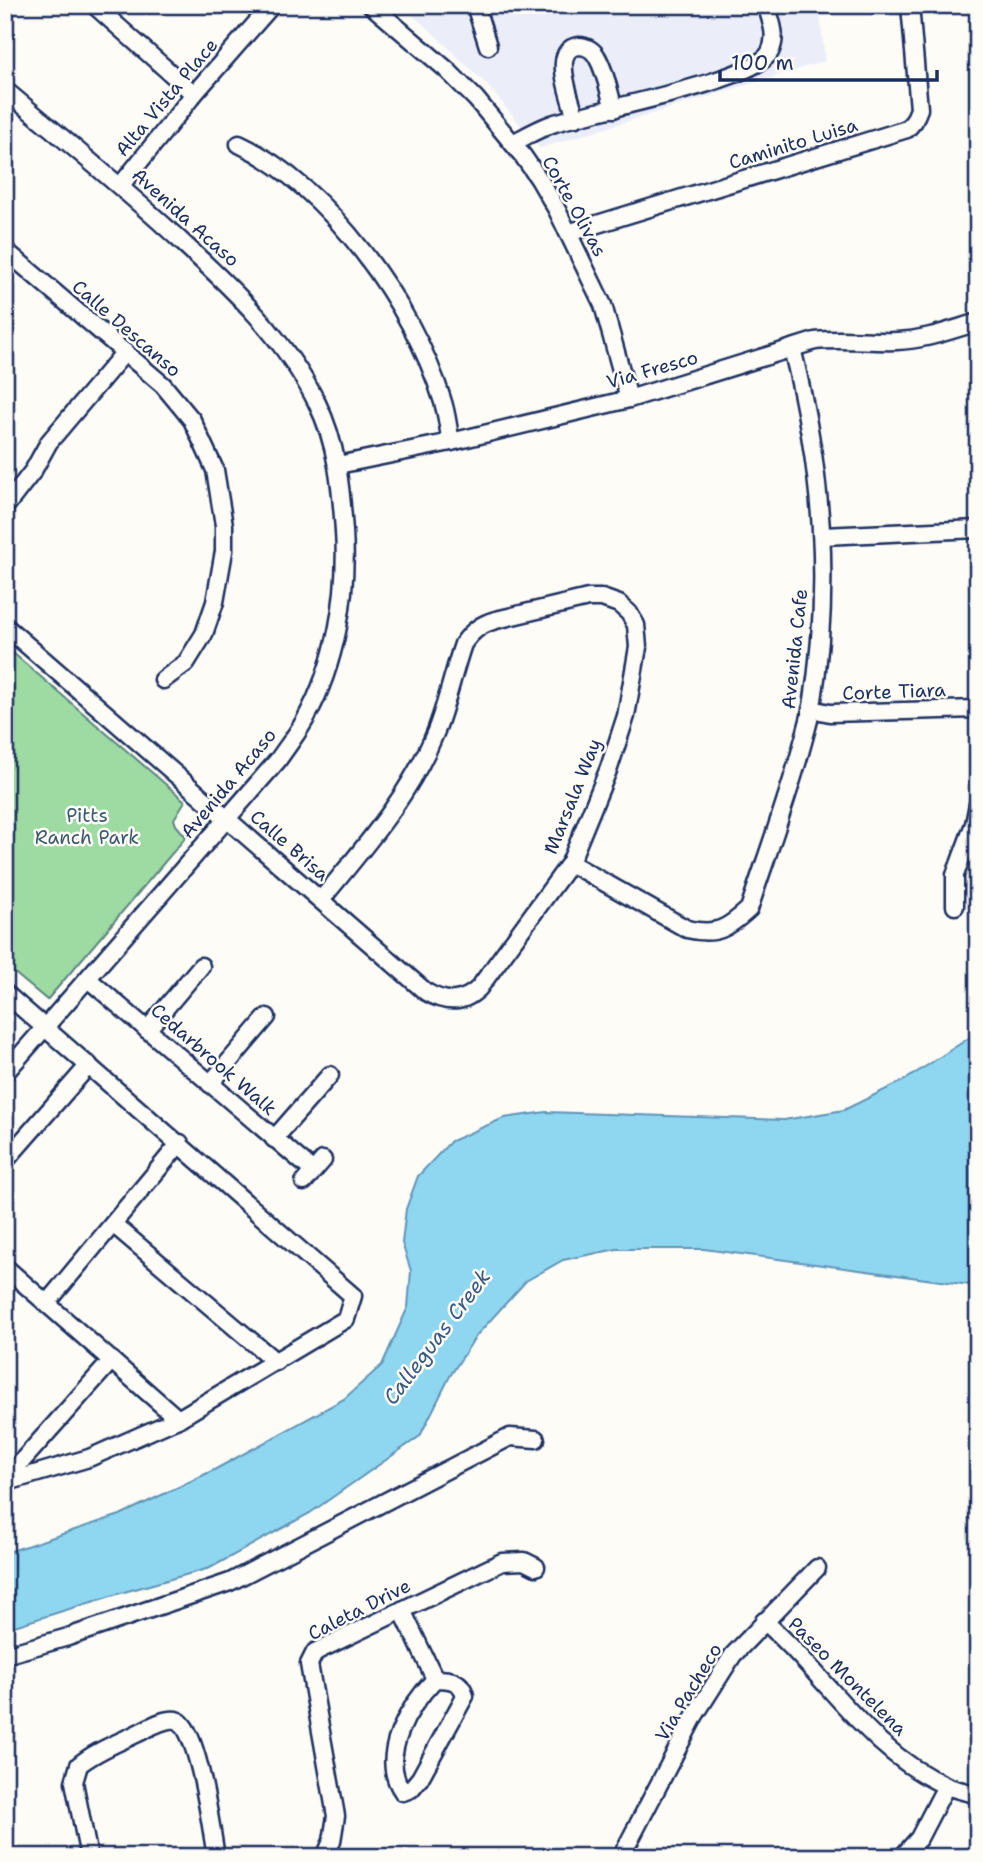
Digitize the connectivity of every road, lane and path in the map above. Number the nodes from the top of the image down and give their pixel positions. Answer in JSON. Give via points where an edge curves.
{"nodes":[{"id":1,"x":93,"y":5,"type":"edge"},
{"id":2,"x":272,"y":5,"type":"edge"},
{"id":3,"x":371,"y":5,"type":"edge"},
{"id":4,"x":475,"y":5,"type":"edge"},
{"id":5,"x":766,"y":5,"type":"edge"},
{"id":6,"x":910,"y":5,"type":"edge"},
{"id":7,"x":488,"y":46,"type":"dead end"},
{"id":8,"x":5,"y":90,"type":"edge"},
{"id":9,"x":194,"y":94,"type":"junction"},
{"id":10,"x":614,"y":109,"type":"junction"},
{"id":11,"x":576,"y":118,"type":"junction"},
{"id":12,"x":513,"y":143,"type":"junction"},
{"id":13,"x":239,"y":144,"type":"dead end"},
{"id":14,"x":121,"y":185,"type":"junction"},
{"id":15,"x":568,"y":233,"type":"junction"},
{"id":16,"x":5,"y":250,"type":"edge"},
{"id":17,"x":978,"y":323,"type":"edge"},
{"id":18,"x":792,"y":348,"type":"junction"},
{"id":19,"x":125,"y":352,"type":"junction"},
{"id":20,"x":629,"y":399,"type":"junction"},
{"id":21,"x":451,"y":442,"type":"junction"},
{"id":22,"x":338,"y":465,"type":"junction"},
{"id":23,"x":5,"y":507,"type":"edge"},
{"id":24,"x":978,"y":529,"type":"edge"},
{"id":25,"x":823,"y":536,"type":"junction"},
{"id":26,"x":5,"y":626,"type":"edge"},
{"id":27,"x":163,"y":680,"type":"dead end"},
{"id":28,"x":811,"y":709,"type":"junction"},
{"id":29,"x":978,"y":709,"type":"edge"},
{"id":30,"x":978,"y":804,"type":"edge"},
{"id":31,"x":226,"y":818,"type":"junction"},
{"id":32,"x":570,"y":863,"type":"junction"},
{"id":33,"x":321,"y":900,"type":"junction"},
{"id":34,"x":956,"y":906,"type":"dead end"},
{"id":35,"x":201,"y":966,"type":"dead end"},
{"id":36,"x":88,"y":979,"type":"junction"},
{"id":37,"x":5,"y":993,"type":"edge"},
{"id":38,"x":457,"y":1001,"type":"joint"},
{"id":39,"x":267,"y":1017,"type":"dead end"},
{"id":40,"x":46,"y":1027,"type":"junction"},
{"id":41,"x":147,"y":1030,"type":"junction"},
{"id":42,"x":89,"y":1065,"type":"junction"},
{"id":43,"x":5,"y":1073,"type":"edge"},
{"id":44,"x":330,"y":1075,"type":"dead end"},
{"id":45,"x":210,"y":1084,"type":"junction"},
{"id":46,"x":274,"y":1139,"type":"junction"},
{"id":47,"x":180,"y":1143,"type":"junction"},
{"id":48,"x":5,"y":1161,"type":"edge"},
{"id":49,"x":313,"y":1171,"type":"dead end"},
{"id":50,"x":113,"y":1224,"type":"junction"},
{"id":51,"x":5,"y":1267,"type":"edge"},
{"id":52,"x":47,"y":1303,"type":"junction"},
{"id":53,"x":111,"y":1360,"type":"junction"},
{"id":54,"x":276,"y":1362,"type":"junction"},
{"id":55,"x":178,"y":1419,"type":"junction"},
{"id":56,"x":536,"y":1439,"type":"dead end"},
{"id":57,"x":536,"y":1567,"type":"dead end"},
{"id":58,"x":817,"y":1568,"type":"dead end"},
{"id":59,"x":402,"y":1610,"type":"junction"},
{"id":60,"x":764,"y":1621,"type":"junction"},
{"id":61,"x":5,"y":1655,"type":"edge"},
{"id":62,"x":435,"y":1679,"type":"junction"},
{"id":63,"x":947,"y":1786,"type":"junction"},
{"id":64,"x":978,"y":1795,"type":"edge"},
{"id":65,"x":89,"y":1857,"type":"edge"},
{"id":66,"x":216,"y":1857,"type":"edge"},
{"id":67,"x":325,"y":1857,"type":"edge"},
{"id":68,"x":621,"y":1857,"type":"edge"},
{"id":69,"x":902,"y":1857,"type":"edge"}],
"edges":[{"from":1,"to":9,"type":"street"},
{"from":2,"to":9,"type":"street","name":"Alta Vista Place"},
{"from":3,"to":12,"type":"street","name":"Corte Olivas","via":[[446,69]]},
{"from":4,"to":7,"type":"street"},
{"from":5,"to":10,"type":"street","via":[[775,35],[770,54],[751,69]]},
{"from":6,"to":15,"type":"street","name":"Caminito Luisa","via":[[919,109],[907,128]]},
{"from":8,"to":14,"type":"street","name":"Avenida Acaso"},
{"from":9,"to":14,"type":"street","name":"Alta Vista Place"},
{"from":10,"to":11,"type":"street"},
{"from":10,"to":11,"type":"street","via":[[598,58],[589,48],[579,46],[569,50],[563,69]]},
{"from":11,"to":12,"type":"street"},
{"from":12,"to":15,"type":"street","name":"Corte Olivas"},
{"from":13,"to":21,"type":"street","via":[[264,156],[314,198],[371,264],[423,351],[443,400]]},
{"from":14,"to":22,"type":"street","name":"Avenida Acaso","via":[[261,319],[317,402]]},
{"from":15,"to":20,"type":"street","name":"Corte Olivas","via":[[603,304]]},
{"from":16,"to":19,"type":"street","name":"Calle Descanso"},
{"from":17,"to":18,"type":"street","name":"Via Fresco","via":[[929,337],[815,341]]},
{"from":18,"to":20,"type":"street","name":"Via Fresco"},
{"from":18,"to":25,"type":"street","name":"Avenida Cafe","via":[[816,462]]},
{"from":19,"to":23,"type":"street","via":[[49,442]]},
{"from":19,"to":27,"type":"street","name":"Calle Descanso","via":[[163,386],[191,420],[215,471],[221,499],[224,551],[205,634],[186,663]]},
{"from":20,"to":21,"type":"street","name":"Via Fresco"},
{"from":21,"to":22,"type":"street","name":"Via Fresco"},
{"from":22,"to":31,"type":"street","name":"Avenida Acaso","via":[[346,565],[334,648],[304,721],[278,760]]},
{"from":24,"to":25,"type":"street"},
{"from":25,"to":28,"type":"street","name":"Avenida Cafe","via":[[819,646]]},
{"from":26,"to":31,"type":"street","name":"Calle Brisa"},
{"from":28,"to":29,"type":"street","name":"Corte Tiara","via":[[830,713]]},
{"from":28,"to":32,"type":"street","name":"Avenida Cafe","via":[[790,789],[749,909],[734,923],[719,932],[687,929]]},
{"from":30,"to":34,"type":"street","via":[[955,875]]},
{"from":31,"to":33,"type":"street","name":"Calle Brisa"},
{"from":31,"to":36,"type":"street","name":"Avenida Acaso"},
{"from":32,"to":33,"type":"street","name":"Marsala Way","via":[[626,716],[638,648],[636,625],[629,613],[611,600],[588,598],[495,620],[472,632],[463,644],[436,730],[417,772],[375,836]]},
{"from":32,"to":38,"type":"street","name":"Marsala Way","via":[[479,988]]},
{"from":33,"to":38,"type":"street","name":"Calle Brisa","via":[[426,992],[440,1000]]},
{"from":35,"to":41,"type":"street"},
{"from":36,"to":40,"type":"street","name":"Avenida Acaso"},
{"from":36,"to":41,"type":"street","name":"Cedarbrook Walk"},
{"from":37,"to":40,"type":"street"},
{"from":39,"to":45,"type":"street"},
{"from":40,"to":42,"type":"street"},
{"from":40,"to":43,"type":"street","name":"Avenida Acaso"},
{"from":41,"to":45,"type":"street","name":"Cedarbrook Walk"},
{"from":42,"to":47,"type":"street"},
{"from":42,"to":48,"type":"street"},
{"from":44,"to":46,"type":"street"},
{"from":45,"to":46,"type":"street","name":"Cedarbrook Walk"},
{"from":46,"to":49,"type":"street","name":"Cedarbrook Walk"},
{"from":47,"to":50,"type":"street"},
{"from":47,"to":54,"type":"street","via":[[353,1296],[346,1319]]},
{"from":50,"to":52,"type":"street"},
{"from":50,"to":54,"type":"street"},
{"from":51,"to":52,"type":"street"},
{"from":52,"to":53,"type":"street"},
{"from":53,"to":55,"type":"street"},
{"from":53,"to":55,"type":"street","via":[[5,1480],[89,1458]]},
{"from":54,"to":55,"type":"street"},
{"from":56,"to":61,"type":"street","via":[[510,1437],[230,1582]]},
{"from":57,"to":59,"type":"street","name":"Caleta Drive","via":[[524,1561],[502,1562]]},
{"from":58,"to":60,"type":"street","name":"Via Pacheco"},
{"from":59,"to":62,"type":"street"},
{"from":59,"to":67,"type":"street","name":"Caleta Drive","via":[[315,1652],[309,1664],[336,1816]]},
{"from":60,"to":63,"type":"street","name":"Paseo Montelena","via":[[790,1643],[879,1741]]},
{"from":60,"to":68,"type":"street","name":"Via Pacheco","via":[[733,1655],[695,1715]]},
{"from":62,"to":62,"type":"street","via":[[404,1720],[396,1743],[396,1774],[406,1792],[419,1778],[465,1696],[452,1680]]},
{"from":63,"to":64,"type":"street","name":"Paseo Montelena"},
{"from":63,"to":69,"type":"street","via":[[919,1838]]},
{"from":65,"to":66,"type":"street","via":[[74,1782],[79,1765],[163,1721],[175,1720],[183,1723],[191,1737]]}]}
